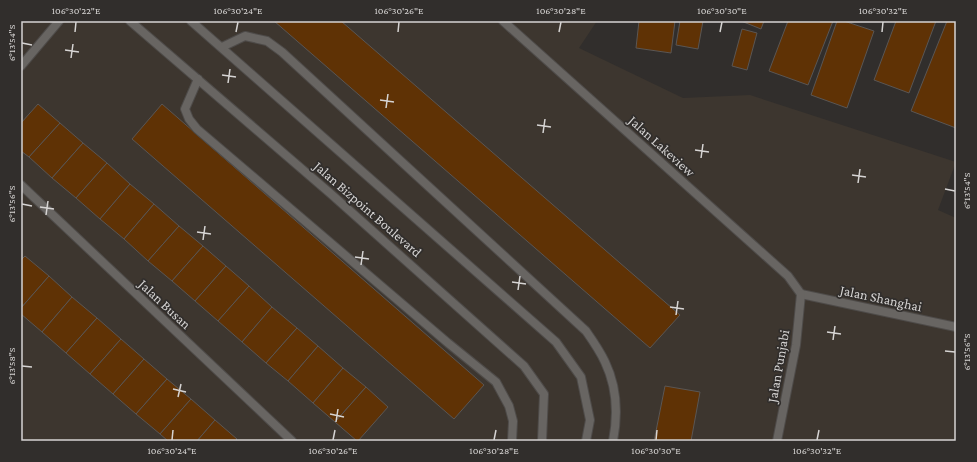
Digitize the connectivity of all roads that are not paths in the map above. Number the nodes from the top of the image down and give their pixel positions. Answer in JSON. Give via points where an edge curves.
{"nodes":[{"id":1,"x":59,"y":21,"type":"edge"},
{"id":2,"x":130,"y":21,"type":"edge"},
{"id":3,"x":192,"y":21,"type":"edge"},
{"id":4,"x":503,"y":21,"type":"edge"},
{"id":5,"x":222,"y":47,"type":"junction"},
{"id":6,"x":21,"y":66,"type":"edge"},
{"id":7,"x":198,"y":79,"type":"junction"},
{"id":8,"x":21,"y":185,"type":"edge"},
{"id":9,"x":801,"y":294,"type":"junction"},
{"id":10,"x":956,"y":327,"type":"edge"},
{"id":11,"x":292,"y":441,"type":"edge"},
{"id":12,"x":512,"y":441,"type":"edge"},
{"id":13,"x":542,"y":441,"type":"edge"},
{"id":14,"x":586,"y":441,"type":"edge"},
{"id":15,"x":613,"y":441,"type":"edge"},
{"id":16,"x":777,"y":441,"type":"edge"}],
"edges":[{"from":1,"to":6,"type":"lane"},
{"from":2,"to":7,"type":"lane","name":"Jalan Bizpoint Boulevard"},
{"from":3,"to":5,"type":"lane","name":"Jalan Bizpoint Boulevard"},
{"from":4,"to":9,"type":"lane","name":"Jalan Lakeview","via":[[788,276]]},
{"from":5,"to":14,"type":"lane","name":"Jalan Bizpoint Boulevard","via":[[556,342],[581,377],[590,420]]},
{"from":5,"to":15,"type":"lane","via":[[245,36],[267,41],[282,52],[586,330],[606,363],[615,391],[617,424]]},
{"from":7,"to":12,"type":"lane","via":[[185,109],[188,119],[496,382],[509,406],[513,421]]},
{"from":7,"to":13,"type":"lane","name":"Jalan Bizpoint Boulevard","via":[[524,366],[544,394]]},
{"from":8,"to":11,"type":"lane","name":"Jalan Busan"},
{"from":9,"to":10,"type":"lane","name":"Jalan Shanghai"},
{"from":9,"to":16,"type":"lane","name":"Jalan Punjabi","via":[[796,345]]}]}
